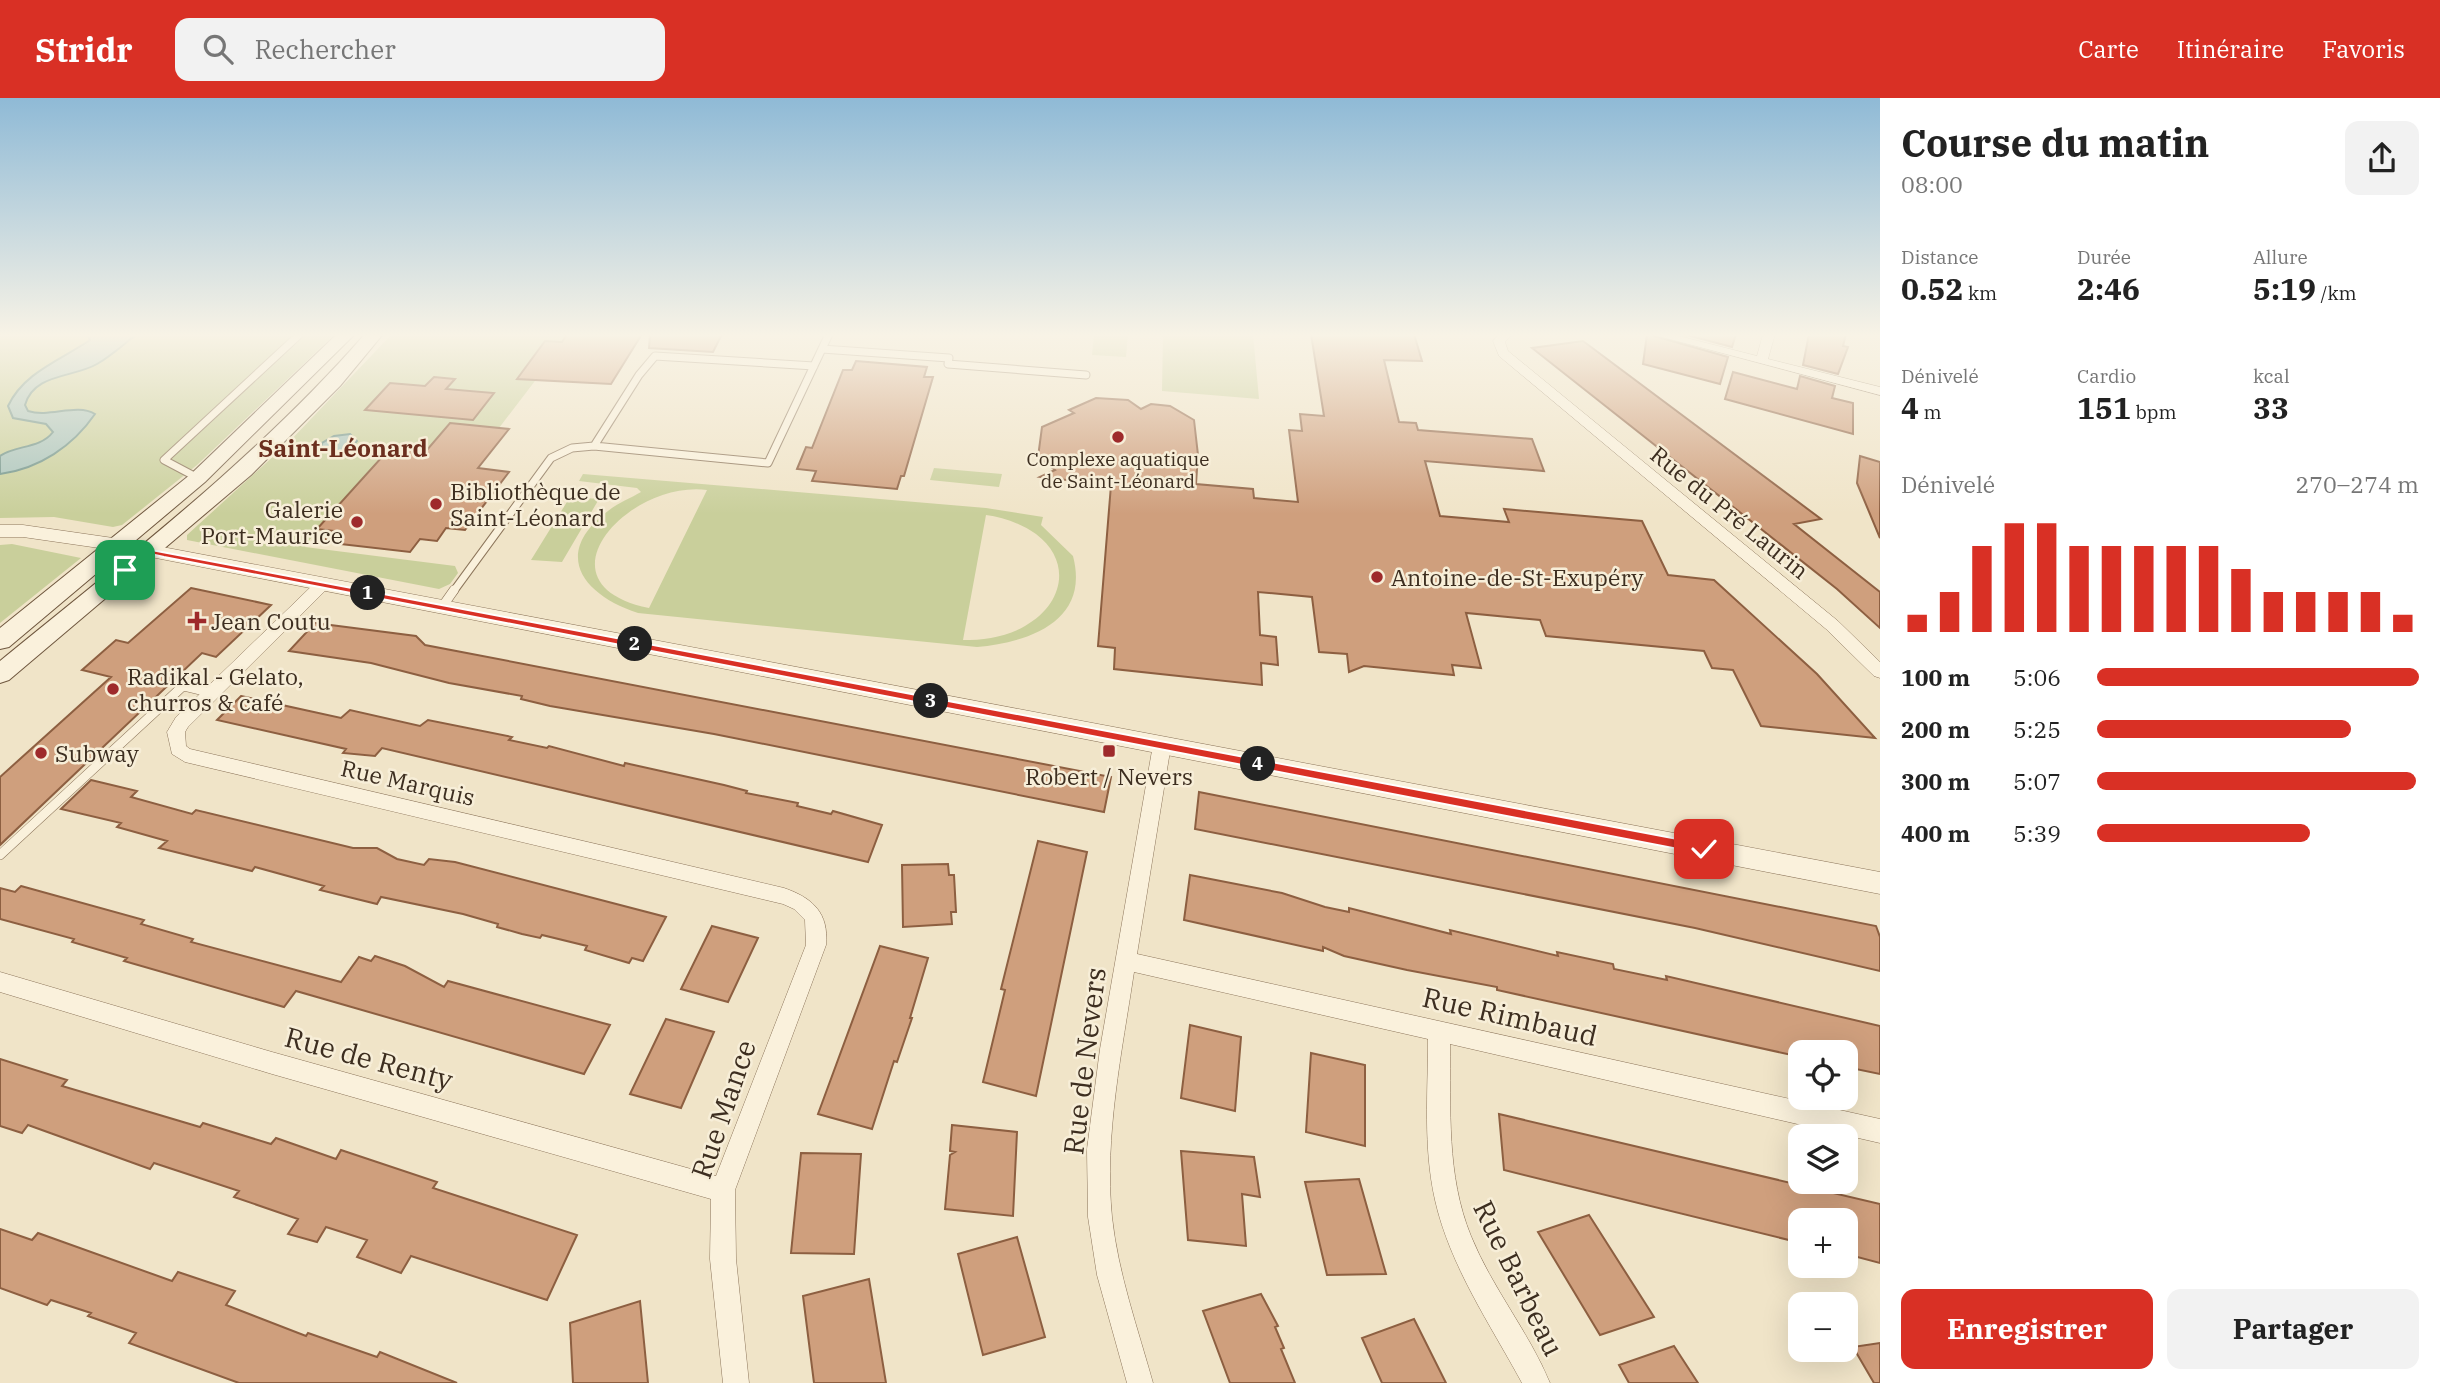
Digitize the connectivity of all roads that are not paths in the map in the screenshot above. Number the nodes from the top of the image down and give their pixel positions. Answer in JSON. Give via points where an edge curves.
{"nodes":[{"id":1,"x":235,"y":394,"type":"edge"},
{"id":2,"x":285,"y":394,"type":"edge"},
{"id":3,"x":320,"y":394,"type":"edge"},
{"id":4,"x":627,"y":394,"type":"edge"},
{"id":5,"x":801,"y":394,"type":"edge"},
{"id":6,"x":1553,"y":394,"type":"edge"},
{"id":7,"x":594,"y":446,"type":"junction"},
{"id":8,"x":198,"y":478,"type":"junction"},
{"id":9,"x":0,"y":531,"type":"edge"},
{"id":10,"x":120,"y":545,"type":"junction"},
{"id":11,"x":149,"y":551,"type":"junction"},
{"id":12,"x":323,"y":584,"type":"junction"},
{"id":13,"x":442,"y":607,"type":"junction"},
{"id":14,"x":0,"y":640,"type":"edge"},
{"id":15,"x":1880,"y":672,"type":"edge"},
{"id":16,"x":0,"y":674,"type":"edge"},
{"id":17,"x":212,"y":693,"type":"junction"},
{"id":18,"x":1162,"y":745,"type":"junction"},
{"id":19,"x":0,"y":855,"type":"edge"},
{"id":20,"x":1880,"y":883,"type":"edge"},
{"id":21,"x":816,"y":945,"type":"joint"},
{"id":22,"x":1126,"y":961,"type":"junction"},
{"id":23,"x":0,"y":982,"type":"edge"},
{"id":24,"x":1439,"y":1030,"type":"junction"},
{"id":25,"x":1880,"y":1131,"type":"edge"},
{"id":26,"x":723,"y":1190,"type":"junction"},
{"id":27,"x":736,"y":1383,"type":"edge"},
{"id":28,"x":1140,"y":1383,"type":"edge"},
{"id":29,"x":1537,"y":1383,"type":"edge"}],
"edges":[{"from":1,"to":8,"type":"lane","via":[[164,460]]},
{"from":2,"to":8,"type":"main road"},
{"from":3,"to":11,"type":"main road"},
{"from":4,"to":7,"type":"lane"},
{"from":5,"to":7,"type":"lane","via":[[768,463]]},
{"from":6,"to":15,"type":"street","name":"Rue du Pré Laurin","via":[[1832,625]]},
{"from":7,"to":13,"type":"lane","via":[[572,448],[551,458]]},
{"from":8,"to":10,"type":"main road"},
{"from":9,"to":10,"type":"street"},
{"from":10,"to":11,"type":"street"},
{"from":10,"to":14,"type":"main road"},
{"from":11,"to":12,"type":"street"},
{"from":11,"to":16,"type":"main road"},
{"from":12,"to":13,"type":"street"},
{"from":12,"to":17,"type":"street","name":"Rue Marquis"},
{"from":13,"to":18,"type":"street"},
{"from":17,"to":19,"type":"lane","via":[[183,686]]},
{"from":17,"to":21,"type":"street","name":"Rue Marquis","via":[[176,732],[178,749],[185,755],[784,896],[813,912]]},
{"from":18,"to":20,"type":"street"},
{"from":18,"to":22,"type":"street","name":"Rue de Nevers"},
{"from":21,"to":26,"type":"street","name":"Rue Mance"},
{"from":22,"to":24,"type":"street","name":"Rue Rimbaud"},
{"from":22,"to":28,"type":"street","name":"Rue de Nevers","via":[[1104,1097],[1100,1217],[1110,1275]]},
{"from":23,"to":26,"type":"street","name":"Rue de Renty"},
{"from":24,"to":25,"type":"street","name":"Rue Rimbaud"},
{"from":24,"to":29,"type":"street","name":"Rue Barbeau","via":[[1443,1172],[1453,1222]]},
{"from":26,"to":27,"type":"street","name":"Rue Mance","via":[[723,1259]]}]}
